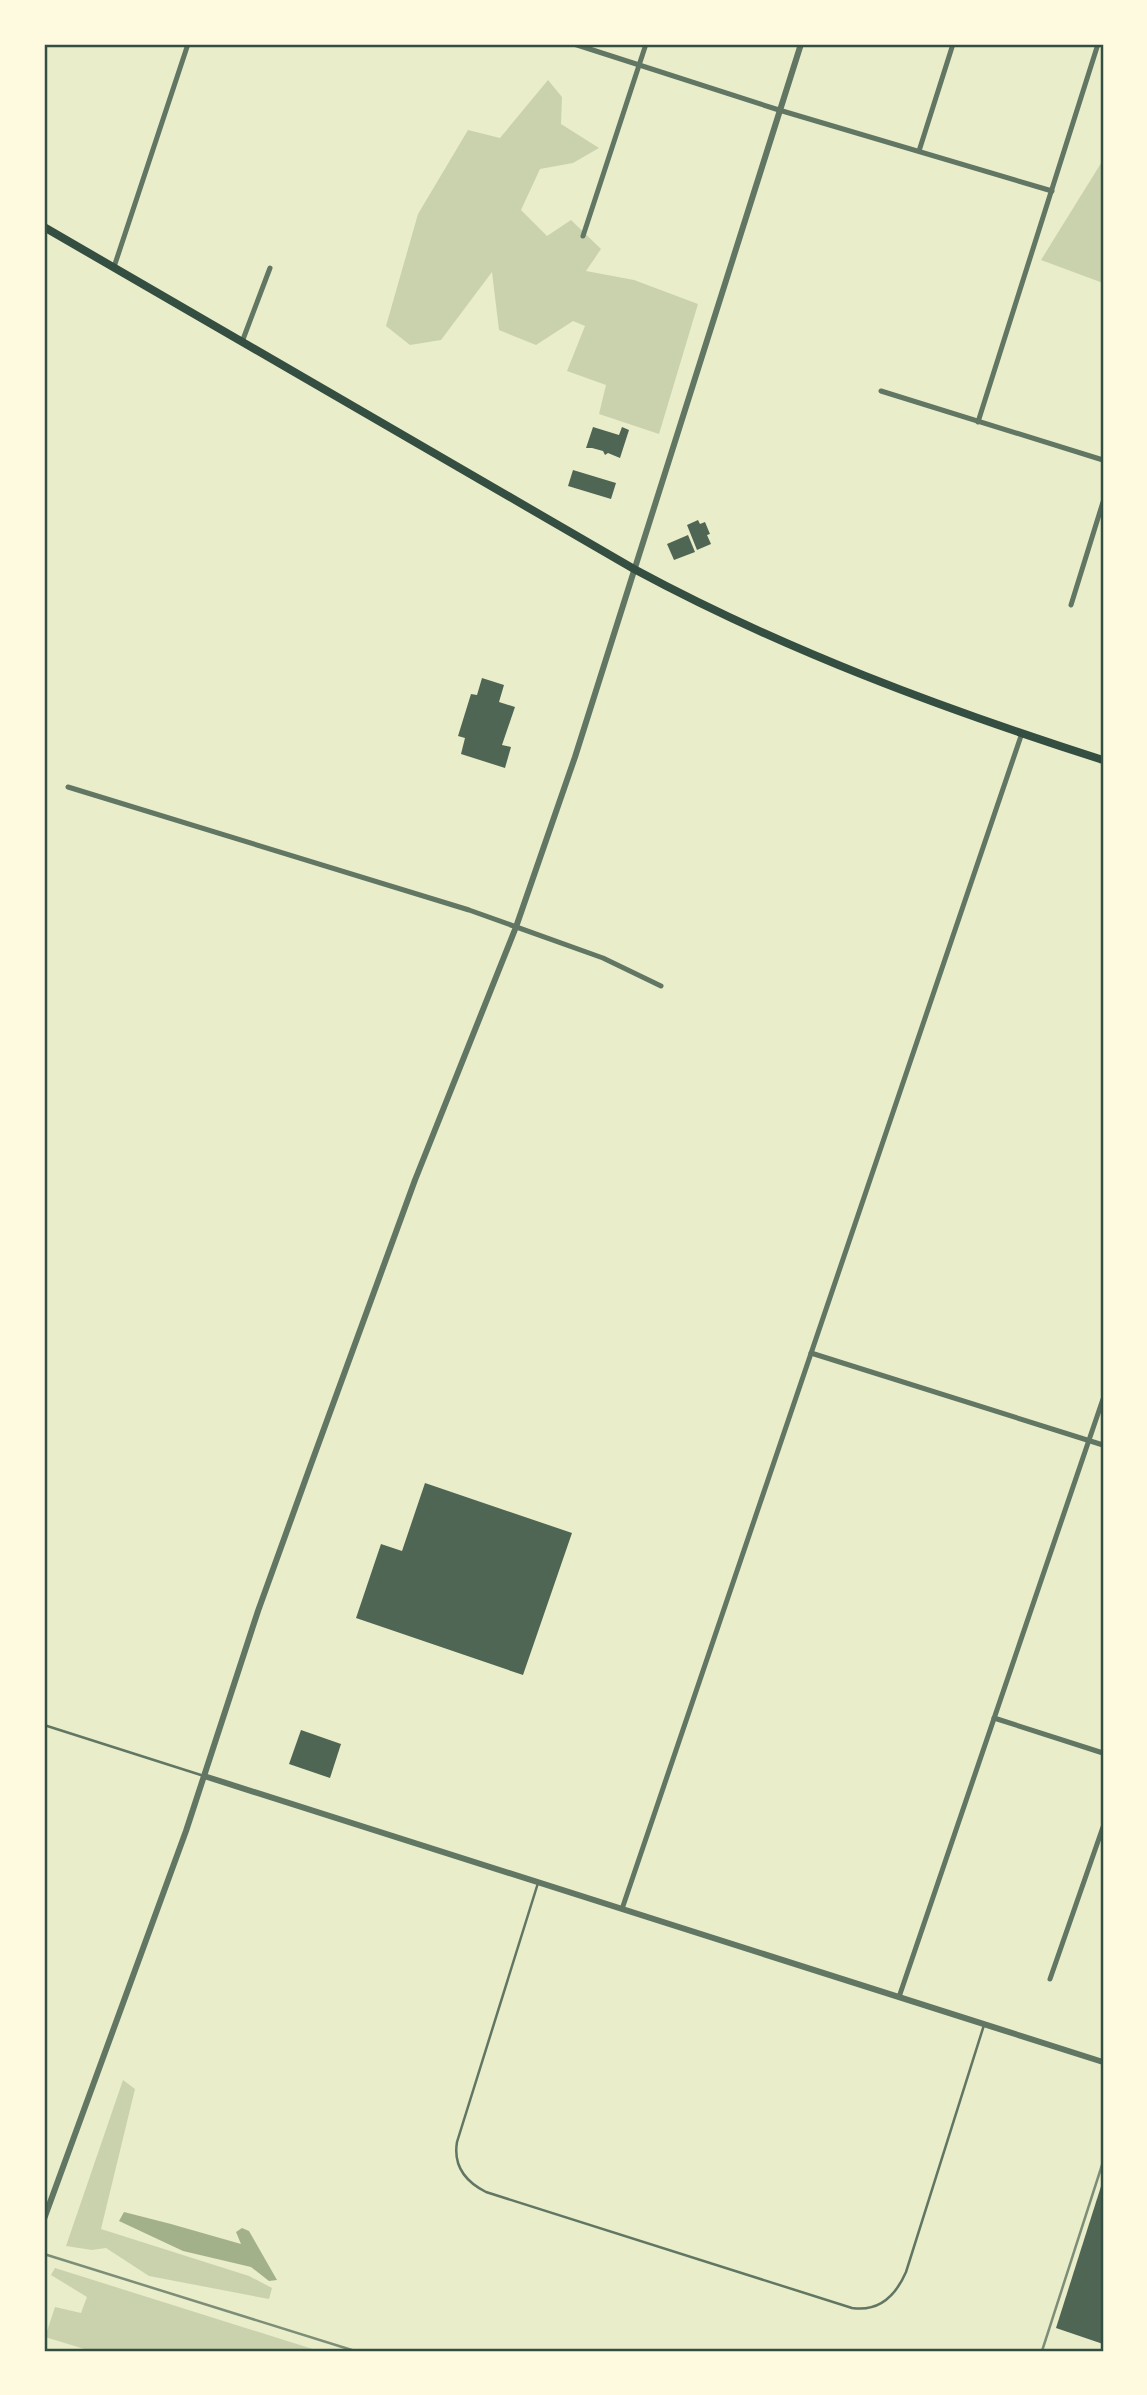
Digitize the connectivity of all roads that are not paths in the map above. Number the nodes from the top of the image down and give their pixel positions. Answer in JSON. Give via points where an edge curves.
{"nodes":[{"id":1,"x":188,"y":44,"type":"edge"},
{"id":2,"x":574,"y":44,"type":"edge"},
{"id":3,"x":646,"y":44,"type":"edge"},
{"id":4,"x":801,"y":44,"type":"edge"},
{"id":5,"x":953,"y":44,"type":"edge"},
{"id":6,"x":1098,"y":44,"type":"edge"},
{"id":7,"x":639,"y":64,"type":"junction"},
{"id":8,"x":779,"y":110,"type":"junction"},
{"id":9,"x":919,"y":152,"type":"junction"},
{"id":10,"x":1052,"y":191,"type":"junction"},
{"id":11,"x":44,"y":227,"type":"edge"},
{"id":12,"x":583,"y":236,"type":"dead end"},
{"id":13,"x":114,"y":267,"type":"junction"},
{"id":14,"x":270,"y":268,"type":"dead end"},
{"id":15,"x":242,"y":342,"type":"junction"},
{"id":16,"x":881,"y":391,"type":"dead end"},
{"id":17,"x":978,"y":422,"type":"junction"},
{"id":18,"x":1103,"y":460,"type":"edge"},
{"id":19,"x":1103,"y":502,"type":"edge"},
{"id":20,"x":634,"y":569,"type":"junction"},
{"id":21,"x":1071,"y":605,"type":"dead end"},
{"id":22,"x":1022,"y":733,"type":"junction"},
{"id":23,"x":1103,"y":760,"type":"edge"},
{"id":24,"x":68,"y":787,"type":"dead end"},
{"id":25,"x":516,"y":927,"type":"junction"},
{"id":26,"x":661,"y":986,"type":"dead end"},
{"id":27,"x":811,"y":1353,"type":"junction"},
{"id":28,"x":1103,"y":1399,"type":"edge"},
{"id":29,"x":1089,"y":1440,"type":"junction"},
{"id":30,"x":1103,"y":1445,"type":"edge"},
{"id":31,"x":994,"y":1718,"type":"junction"},
{"id":32,"x":44,"y":1725,"type":"edge"},
{"id":33,"x":1103,"y":1753,"type":"edge"},
{"id":34,"x":204,"y":1776,"type":"junction"},
{"id":35,"x":1103,"y":1827,"type":"edge"},
{"id":36,"x":538,"y":1883,"type":"junction"},
{"id":37,"x":622,"y":1909,"type":"junction"},
{"id":38,"x":1051,"y":1979,"type":"dead end"},
{"id":39,"x":899,"y":1997,"type":"junction"},
{"id":40,"x":984,"y":2025,"type":"junction"},
{"id":41,"x":1103,"y":2062,"type":"edge"},
{"id":42,"x":44,"y":2219,"type":"edge"}],
"edges":[{"from":1,"to":13,"type":"street"},
{"from":2,"to":7,"type":"street"},
{"from":3,"to":7,"type":"street"},
{"from":4,"to":8,"type":"street"},
{"from":5,"to":9,"type":"street"},
{"from":6,"to":10,"type":"street"},
{"from":7,"to":8,"type":"street"},
{"from":7,"to":12,"type":"street"},
{"from":8,"to":9,"type":"street"},
{"from":8,"to":20,"type":"street"},
{"from":9,"to":10,"type":"street"},
{"from":10,"to":17,"type":"street"},
{"from":11,"to":13,"type":"main road"},
{"from":13,"to":15,"type":"main road"},
{"from":14,"to":15,"type":"street"},
{"from":15,"to":20,"type":"main road"},
{"from":16,"to":17,"type":"street"},
{"from":17,"to":18,"type":"street"},
{"from":19,"to":21,"type":"street"},
{"from":20,"to":22,"type":"main road","via":[[803,652]]},
{"from":20,"to":25,"type":"street"},
{"from":22,"to":23,"type":"main road"},
{"from":22,"to":27,"type":"street"},
{"from":24,"to":25,"type":"street"},
{"from":25,"to":26,"type":"street","via":[[603,958]]},
{"from":25,"to":34,"type":"street","via":[[415,1180],[270,1578]]},
{"from":27,"to":29,"type":"street"},
{"from":27,"to":37,"type":"street"},
{"from":28,"to":29,"type":"street"},
{"from":29,"to":30,"type":"street"},
{"from":29,"to":31,"type":"street"},
{"from":31,"to":33,"type":"street"},
{"from":31,"to":39,"type":"street"},
{"from":32,"to":34,"type":"lane"},
{"from":34,"to":36,"type":"street"},
{"from":34,"to":42,"type":"street"},
{"from":35,"to":38,"type":"street"},
{"from":36,"to":37,"type":"street"},
{"from":36,"to":40,"type":"lane","via":[[457,2142],[457,2163],[468,2181],[486,2192],[852,2308],[870,2308],[897,2291],[906,2272]]},
{"from":37,"to":39,"type":"street"},
{"from":39,"to":40,"type":"street"},
{"from":40,"to":41,"type":"street"}]}
